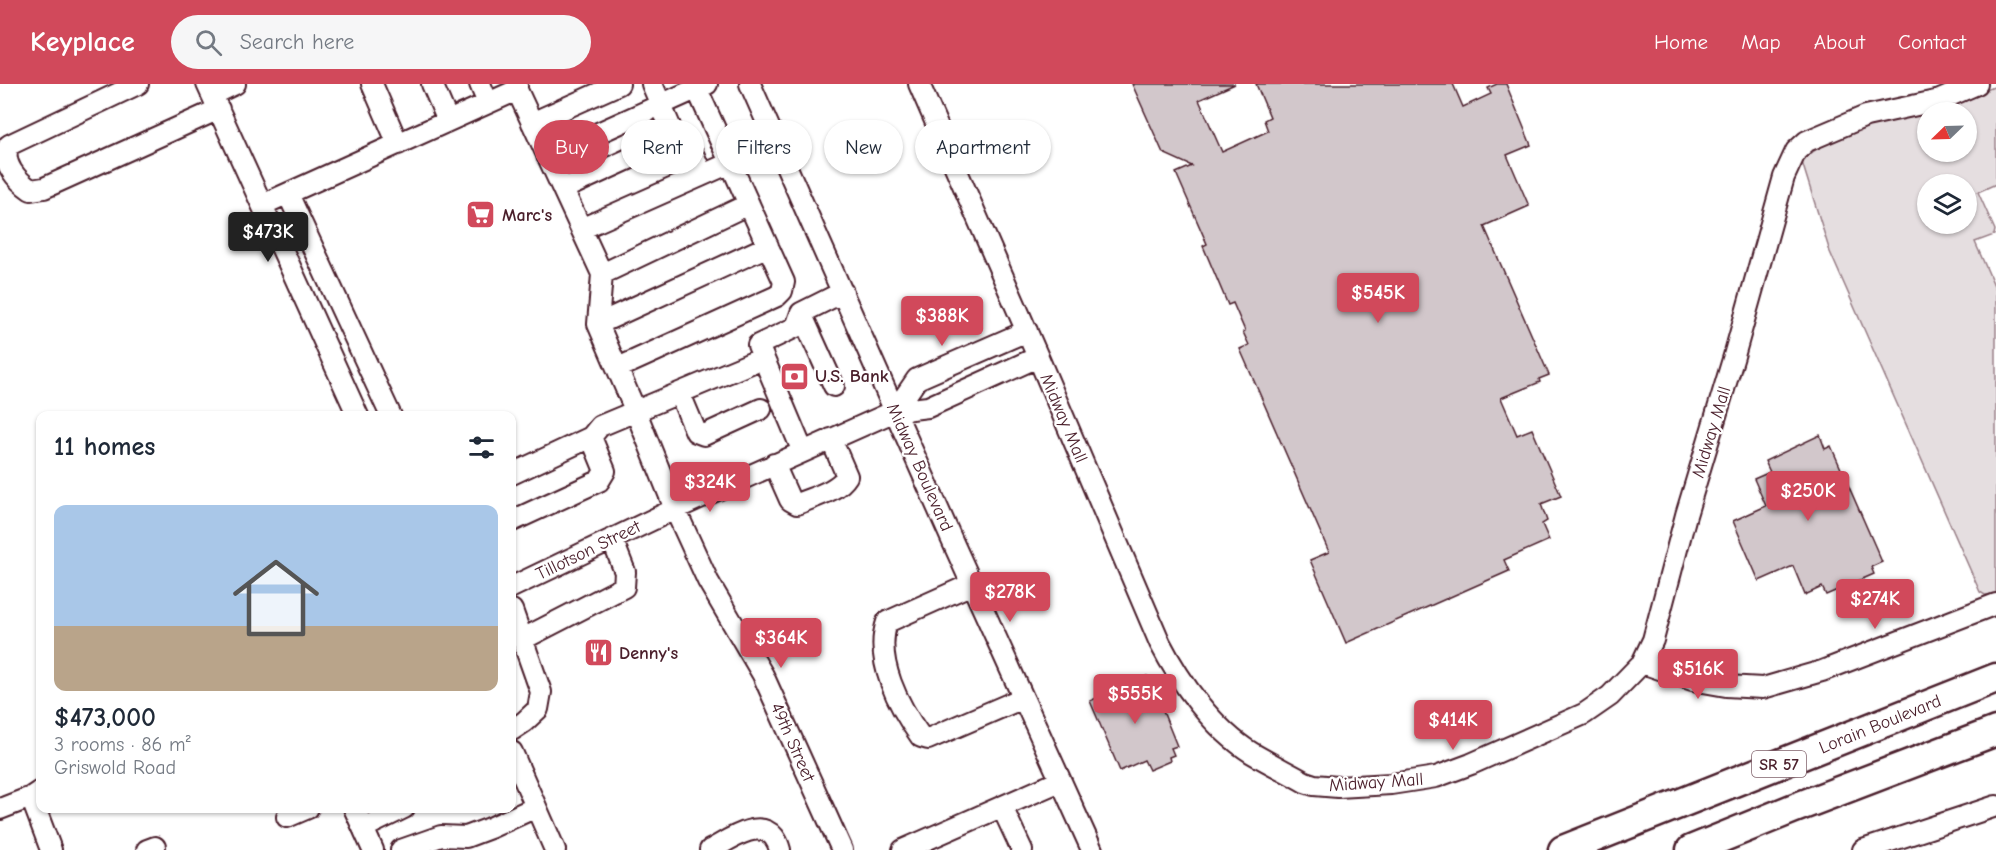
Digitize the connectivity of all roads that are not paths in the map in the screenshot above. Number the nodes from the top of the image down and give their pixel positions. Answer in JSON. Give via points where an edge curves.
{"nodes":[{"id":1,"x":138,"y":84,"type":"edge"},
{"id":2,"x":236,"y":84,"type":"edge"},
{"id":3,"x":372,"y":84,"type":"edge"},
{"id":4,"x":432,"y":84,"type":"edge"},
{"id":5,"x":480,"y":84,"type":"edge"},
{"id":6,"x":619,"y":84,"type":"edge"},
{"id":7,"x":651,"y":84,"type":"edge"},
{"id":8,"x":750,"y":84,"type":"edge"},
{"id":9,"x":919,"y":84,"type":"edge"},
{"id":10,"x":1977,"y":84,"type":"edge"},
{"id":11,"x":702,"y":86,"type":"edge"},
{"id":12,"x":517,"y":87,"type":"edge"},
{"id":13,"x":213,"y":96,"type":"edge"},
{"id":14,"x":488,"y":103,"type":"junction"},
{"id":15,"x":661,"y":105,"type":"junction"},
{"id":16,"x":667,"y":120,"type":"edge"},
{"id":17,"x":448,"y":121,"type":"junction"},
{"id":18,"x":532,"y":123,"type":"junction"},
{"id":19,"x":716,"y":124,"type":"edge"},
{"id":20,"x":534,"y":127,"type":"edge"},
{"id":21,"x":609,"y":128,"type":"edge"},
{"id":22,"x":398,"y":144,"type":"junction"},
{"id":23,"x":621,"y":163,"type":"edge"},
{"id":24,"x":716,"y":169,"type":"edge"},
{"id":25,"x":556,"y":174,"type":"edge"},
{"id":26,"x":735,"y":174,"type":"edge"},
{"id":27,"x":702,"y":175,"type":"joint"},
{"id":28,"x":563,"y":189,"type":"junction"},
{"id":29,"x":288,"y":194,"type":"junction"},
{"id":30,"x":749,"y":204,"type":"junction"},
{"id":31,"x":262,"y":205,"type":"junction"},
{"id":32,"x":581,"y":229,"type":"junction"},
{"id":33,"x":768,"y":246,"type":"junction"},
{"id":34,"x":602,"y":274,"type":"junction"},
{"id":35,"x":843,"y":291,"type":"junction"},
{"id":36,"x":801,"y":313,"type":"junction"},
{"id":37,"x":598,"y":324,"type":"junction"},
{"id":38,"x":1027,"y":330,"type":"junction"},
{"id":39,"x":1038,"y":357,"type":"junction"},
{"id":40,"x":763,"y":358,"type":"junction"},
{"id":41,"x":618,"y":368,"type":"junction"},
{"id":42,"x":834,"y":386,"type":"dead end"},
{"id":43,"x":680,"y":394,"type":"junction"},
{"id":44,"x":761,"y":409,"type":"dead end"},
{"id":45,"x":356,"y":411,"type":"edge"},
{"id":46,"x":389,"y":411,"type":"edge"},
{"id":47,"x":895,"y":411,"type":"junction"},
{"id":48,"x":636,"y":412,"type":"junction"},
{"id":49,"x":591,"y":437,"type":"junction"},
{"id":50,"x":831,"y":439,"type":"junction"},
{"id":51,"x":803,"y":452,"type":"junction"},
{"id":52,"x":774,"y":464,"type":"junction"},
{"id":53,"x":516,"y":472,"type":"edge"},
{"id":54,"x":675,"y":509,"type":"junction"},
{"id":55,"x":516,"y":519,"type":"edge"},
{"id":56,"x":612,"y":538,"type":"junction"},
{"id":57,"x":516,"y":585,"type":"edge"},
{"id":58,"x":972,"y":585,"type":"junction"},
{"id":59,"x":1996,"y":604,"type":"edge"},
{"id":60,"x":516,"y":621,"type":"edge"},
{"id":61,"x":523,"y":639,"type":"junction"},
{"id":62,"x":1642,"y":663,"type":"junction"},
{"id":63,"x":1996,"y":678,"type":"edge"},
{"id":64,"x":1023,"y":698,"type":"junction"},
{"id":65,"x":516,"y":727,"type":"edge"},
{"id":66,"x":1996,"y":731,"type":"edge"},
{"id":67,"x":516,"y":764,"type":"edge"},
{"id":68,"x":1060,"y":781,"type":"junction"},
{"id":69,"x":35,"y":794,"type":"edge"},
{"id":70,"x":1996,"y":806,"type":"edge"},
{"id":71,"x":536,"y":807,"type":"junction"},
{"id":72,"x":1002,"y":807,"type":"junction"},
{"id":73,"x":0,"y":809,"type":"edge"},
{"id":74,"x":40,"y":813,"type":"edge"},
{"id":75,"x":296,"y":813,"type":"edge"},
{"id":76,"x":356,"y":813,"type":"edge"},
{"id":77,"x":394,"y":813,"type":"edge"},
{"id":78,"x":287,"y":817,"type":"dead end"},
{"id":79,"x":363,"y":828,"type":"junction"},
{"id":80,"x":51,"y":850,"type":"edge"},
{"id":81,"x":373,"y":850,"type":"edge"},
{"id":82,"x":401,"y":850,"type":"edge"},
{"id":83,"x":555,"y":850,"type":"edge"},
{"id":84,"x":710,"y":850,"type":"edge"},
{"id":85,"x":780,"y":850,"type":"edge"},
{"id":86,"x":842,"y":850,"type":"edge"},
{"id":87,"x":903,"y":850,"type":"edge"},
{"id":88,"x":1023,"y":850,"type":"edge"},
{"id":89,"x":1092,"y":850,"type":"edge"},
{"id":90,"x":1563,"y":850,"type":"edge"},
{"id":91,"x":1691,"y":850,"type":"edge"},
{"id":92,"x":1863,"y":850,"type":"edge"}],
"edges":[{"from":1,"to":13,"type":"street","via":[[9,145],[7,160],[20,183],[32,190],[44,188]]},
{"from":2,"to":13,"type":"street"},
{"from":3,"to":22,"type":"street"},
{"from":4,"to":17,"type":"street"},
{"from":5,"to":14,"type":"street"},
{"from":6,"to":18,"type":"street"},
{"from":7,"to":15,"type":"street"},
{"from":8,"to":35,"type":"street","name":"Midway Boulevard"},
{"from":9,"to":38,"type":"street","name":"Midway Mall"},
{"from":10,"to":62,"type":"street","name":"Midway Mall","via":[[1940,100],[1866,116],[1807,141],[1796,151],[1784,177],[1653,640]]},
{"from":11,"to":15,"type":"street"},
{"from":11,"to":19,"type":"street"},
{"from":12,"to":14,"type":"street"},
{"from":12,"to":18,"type":"street"},
{"from":13,"to":31,"type":"street"},
{"from":14,"to":17,"type":"street"},
{"from":15,"to":16,"type":"street"},
{"from":15,"to":21,"type":"street"},
{"from":17,"to":22,"type":"street"},
{"from":18,"to":20,"type":"street"},
{"from":22,"to":29,"type":"street"},
{"from":23,"to":28,"type":"street"},
{"from":24,"to":27,"type":"street"},
{"from":25,"to":28,"type":"street"},
{"from":26,"to":30,"type":"street"},
{"from":27,"to":32,"type":"street"},
{"from":28,"to":32,"type":"street"},
{"from":29,"to":31,"type":"street"},
{"from":29,"to":46,"type":"street"},
{"from":30,"to":33,"type":"street"},
{"from":30,"to":34,"type":"street"},
{"from":31,"to":45,"type":"street"},
{"from":32,"to":34,"type":"street"},
{"from":33,"to":37,"type":"street"},
{"from":33,"to":41,"type":"street","via":[[784,282],[777,296]]},
{"from":34,"to":37,"type":"street"},
{"from":35,"to":36,"type":"street"},
{"from":35,"to":47,"type":"street","name":"Midway Boulevard"},
{"from":36,"to":40,"type":"street","via":[[796,327],[758,345]]},
{"from":36,"to":42,"type":"street"},
{"from":37,"to":41,"type":"street","name":"49th Street"},
{"from":38,"to":39,"type":"street","name":"Midway Mall"},
{"from":38,"to":47,"type":"street","via":[[917,379]]},
{"from":39,"to":47,"type":"street","name":"Tillotson Street","via":[[928,407]]},
{"from":39,"to":62,"type":"street","name":"Midway Mall","via":[[1173,669],[1202,708],[1232,737],[1250,752],[1305,782],[1338,787],[1436,777],[1584,714],[1610,696]]},
{"from":40,"to":43,"type":"street"},
{"from":40,"to":51,"type":"street"},
{"from":41,"to":48,"type":"street","name":"49th Street"},
{"from":43,"to":44,"type":"street","via":[[696,432],[704,435]]},
{"from":43,"to":48,"type":"street"},
{"from":47,"to":50,"type":"street","name":"Tillotson Street"},
{"from":47,"to":58,"type":"street","name":"Midway Boulevard"},
{"from":48,"to":49,"type":"street","via":[[600,426]]},
{"from":48,"to":54,"type":"street","name":"49th Street"},
{"from":49,"to":53,"type":"street"},
{"from":49,"to":55,"type":"street","via":[[605,471],[599,481]]},
{"from":50,"to":51,"type":"street","name":"Tillotson Street"},
{"from":50,"to":52,"type":"street","via":[[847,476],[842,484],[816,496],[797,504],[790,500]]},
{"from":51,"to":52,"type":"street","name":"Tillotson Street"},
{"from":52,"to":54,"type":"street","name":"Tillotson Street"},
{"from":54,"to":56,"type":"street","name":"Tillotson Street"},
{"from":54,"to":86,"type":"street","name":"49th Street","via":[[708,581],[763,675]]},
{"from":56,"to":57,"type":"street","name":"Tillotson Street"},
{"from":56,"to":61,"type":"street","via":[[625,572],[624,587]]},
{"from":58,"to":64,"type":"street","name":"Midway Boulevard"},
{"from":58,"to":64,"type":"street","via":[[887,622],[883,634],[890,680],[907,718],[921,737],[928,739]]},
{"from":59,"to":62,"type":"street","via":[[1822,672],[1763,688],[1692,680]]},
{"from":60,"to":61,"type":"street"},
{"from":61,"to":65,"type":"street","via":[[541,692],[538,709]]},
{"from":63,"to":90,"type":"highway","name":"Lorain Boulevard","number":"SR 57"},
{"from":64,"to":68,"type":"street","name":"Midway Boulevard"},
{"from":66,"to":91,"type":"highway","number":"SR 57"},
{"from":67,"to":71,"type":"street"},
{"from":68,"to":72,"type":"street"},
{"from":68,"to":89,"type":"street","name":"Midway Boulevard"},
{"from":69,"to":73,"type":"street"},
{"from":70,"to":92,"type":"street"},
{"from":71,"to":82,"type":"street","via":[[466,837],[441,836]]},
{"from":71,"to":83,"type":"street"},
{"from":72,"to":87,"type":"street"},
{"from":72,"to":88,"type":"street"},
{"from":74,"to":80,"type":"street"},
{"from":75,"to":78,"type":"street"},
{"from":76,"to":79,"type":"street"},
{"from":77,"to":79,"type":"street"},
{"from":79,"to":81,"type":"street"},
{"from":84,"to":85,"type":"street","via":[[754,828],[766,830]]}]}
